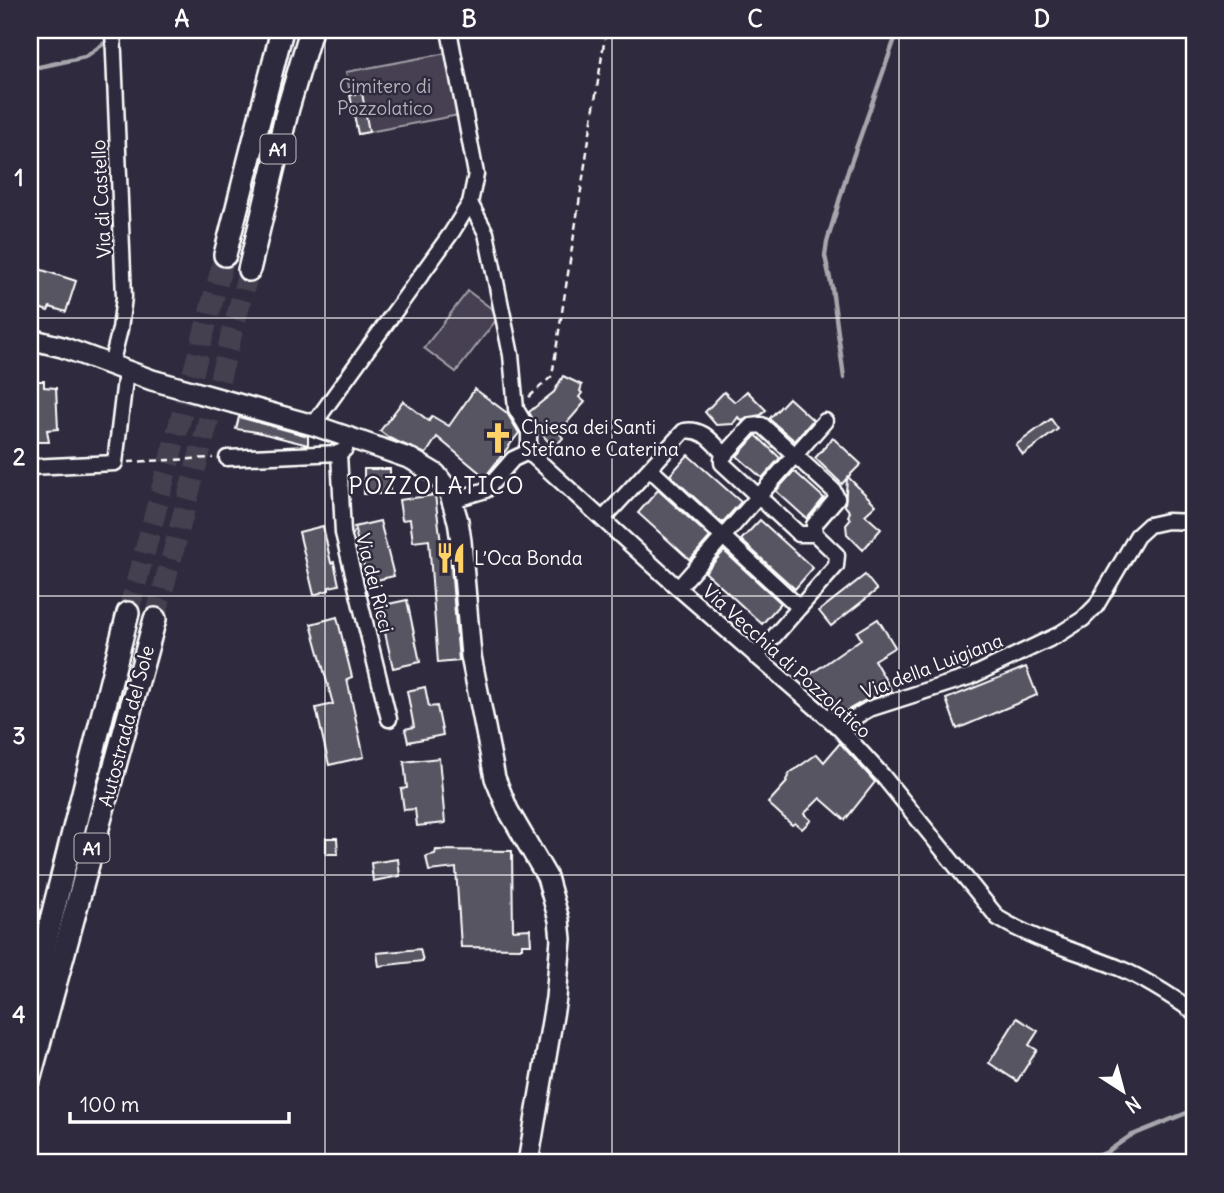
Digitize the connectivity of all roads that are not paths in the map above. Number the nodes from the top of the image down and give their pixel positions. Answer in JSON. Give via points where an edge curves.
{"nodes":[{"id":1,"x":114,"y":30,"type":"edge"},
{"id":2,"x":282,"y":30,"type":"edge"},
{"id":3,"x":311,"y":30,"type":"edge"},
{"id":4,"x":449,"y":30,"type":"edge"},
{"id":5,"x":470,"y":203,"type":"junction"},
{"id":6,"x":225,"y":256,"type":"tunnel mouth"},
{"id":7,"x":249,"y":270,"type":"tunnel mouth"},
{"id":8,"x":30,"y":339,"type":"edge"},
{"id":9,"x":119,"y":368,"type":"junction"},
{"id":10,"x":825,"y":421,"type":"dead end"},
{"id":11,"x":313,"y":425,"type":"junction"},
{"id":12,"x":344,"y":445,"type":"junction"},
{"id":13,"x":526,"y":453,"type":"junction"},
{"id":14,"x":725,"y":455,"type":"junction"},
{"id":15,"x":795,"y":456,"type":"junction"},
{"id":16,"x":227,"y":458,"type":"road end"},
{"id":17,"x":30,"y":467,"type":"edge"},
{"id":18,"x":650,"y":469,"type":"junction"},
{"id":19,"x":758,"y":496,"type":"junction"},
{"id":20,"x":453,"y":500,"type":"junction"},
{"id":21,"x":603,"y":519,"type":"junction"},
{"id":22,"x":1194,"y":522,"type":"edge"},
{"id":23,"x":815,"y":534,"type":"junction"},
{"id":24,"x":723,"y":537,"type":"junction"},
{"id":25,"x":678,"y":589,"type":"junction"},
{"id":26,"x":799,"y":607,"type":"junction"},
{"id":27,"x":128,"y":613,"type":"tunnel mouth"},
{"id":28,"x":155,"y":619,"type":"tunnel mouth"},
{"id":29,"x":756,"y":657,"type":"junction"},
{"id":30,"x":389,"y":719,"type":"dead end"},
{"id":31,"x":838,"y":727,"type":"junction"},
{"id":32,"x":30,"y":1004,"type":"edge"},
{"id":33,"x":1194,"y":1012,"type":"edge"},
{"id":34,"x":30,"y":1076,"type":"edge"},
{"id":35,"x":528,"y":1163,"type":"edge"}],
"edges":[{"from":1,"to":9,"type":"street","name":"Via di Castello","via":[[124,297]]},
{"from":2,"to":6,"type":"highway","number":"A1"},
{"from":3,"to":7,"type":"highway","number":"A1"},
{"from":4,"to":5,"type":"street","via":[[476,174]]},
{"from":5,"to":11,"type":"street"},
{"from":5,"to":13,"type":"street","via":[[485,233],[511,355],[516,409],[529,430]]},
{"from":8,"to":9,"type":"main road"},
{"from":9,"to":11,"type":"main road"},
{"from":9,"to":17,"type":"street","name":"Via di Castello","via":[[115,463]]},
{"from":10,"to":15,"type":"street"},
{"from":11,"to":12,"type":"main road"},
{"from":12,"to":16,"type":"street"},
{"from":12,"to":20,"type":"main road","via":[[425,466]]},
{"from":12,"to":30,"type":"street","name":"Via dei Ricci","via":[[343,533]]},
{"from":13,"to":20,"type":"street","via":[[513,459],[486,490]]},
{"from":13,"to":21,"type":"street","name":"Via Vecchia di Pozzolatico"},
{"from":14,"to":15,"type":"street","via":[[756,424]]},
{"from":14,"to":18,"type":"street","via":[[702,432],[684,430]]},
{"from":14,"to":19,"type":"street","via":[[722,463]]},
{"from":15,"to":19,"type":"street"},
{"from":15,"to":23,"type":"street","via":[[837,498],[814,525]]},
{"from":18,"to":21,"type":"street"},
{"from":18,"to":24,"type":"street"},
{"from":19,"to":23,"type":"street","via":[[799,534]]},
{"from":19,"to":24,"type":"street"},
{"from":20,"to":35,"type":"main road","via":[[471,656],[495,778],[547,877],[561,939],[556,998]]},
{"from":21,"to":25,"type":"street","name":"Via Vecchia di Pozzolatico"},
{"from":22,"to":31,"type":"street","name":"Via della Luigiana","via":[[1167,521],[1143,530],[1096,606],[1058,635],[972,676],[869,709]]},
{"from":23,"to":26,"type":"street","via":[[837,555],[836,566]]},
{"from":24,"to":25,"type":"street"},
{"from":24,"to":26,"type":"street"},
{"from":25,"to":29,"type":"street","name":"Via Vecchia di Pozzolatico"},
{"from":26,"to":29,"type":"street"},
{"from":27,"to":32,"type":"highway","name":"Autostrada del Sole","number":"A1"},
{"from":28,"to":34,"type":"highway","name":"Autostrada del Sole","number":"A1"},
{"from":29,"to":31,"type":"street","name":"Via Vecchia di Pozzolatico"},
{"from":31,"to":33,"type":"street","name":"Via Vecchia di Pozzolatico","via":[[998,918],[1158,986]]}]}
